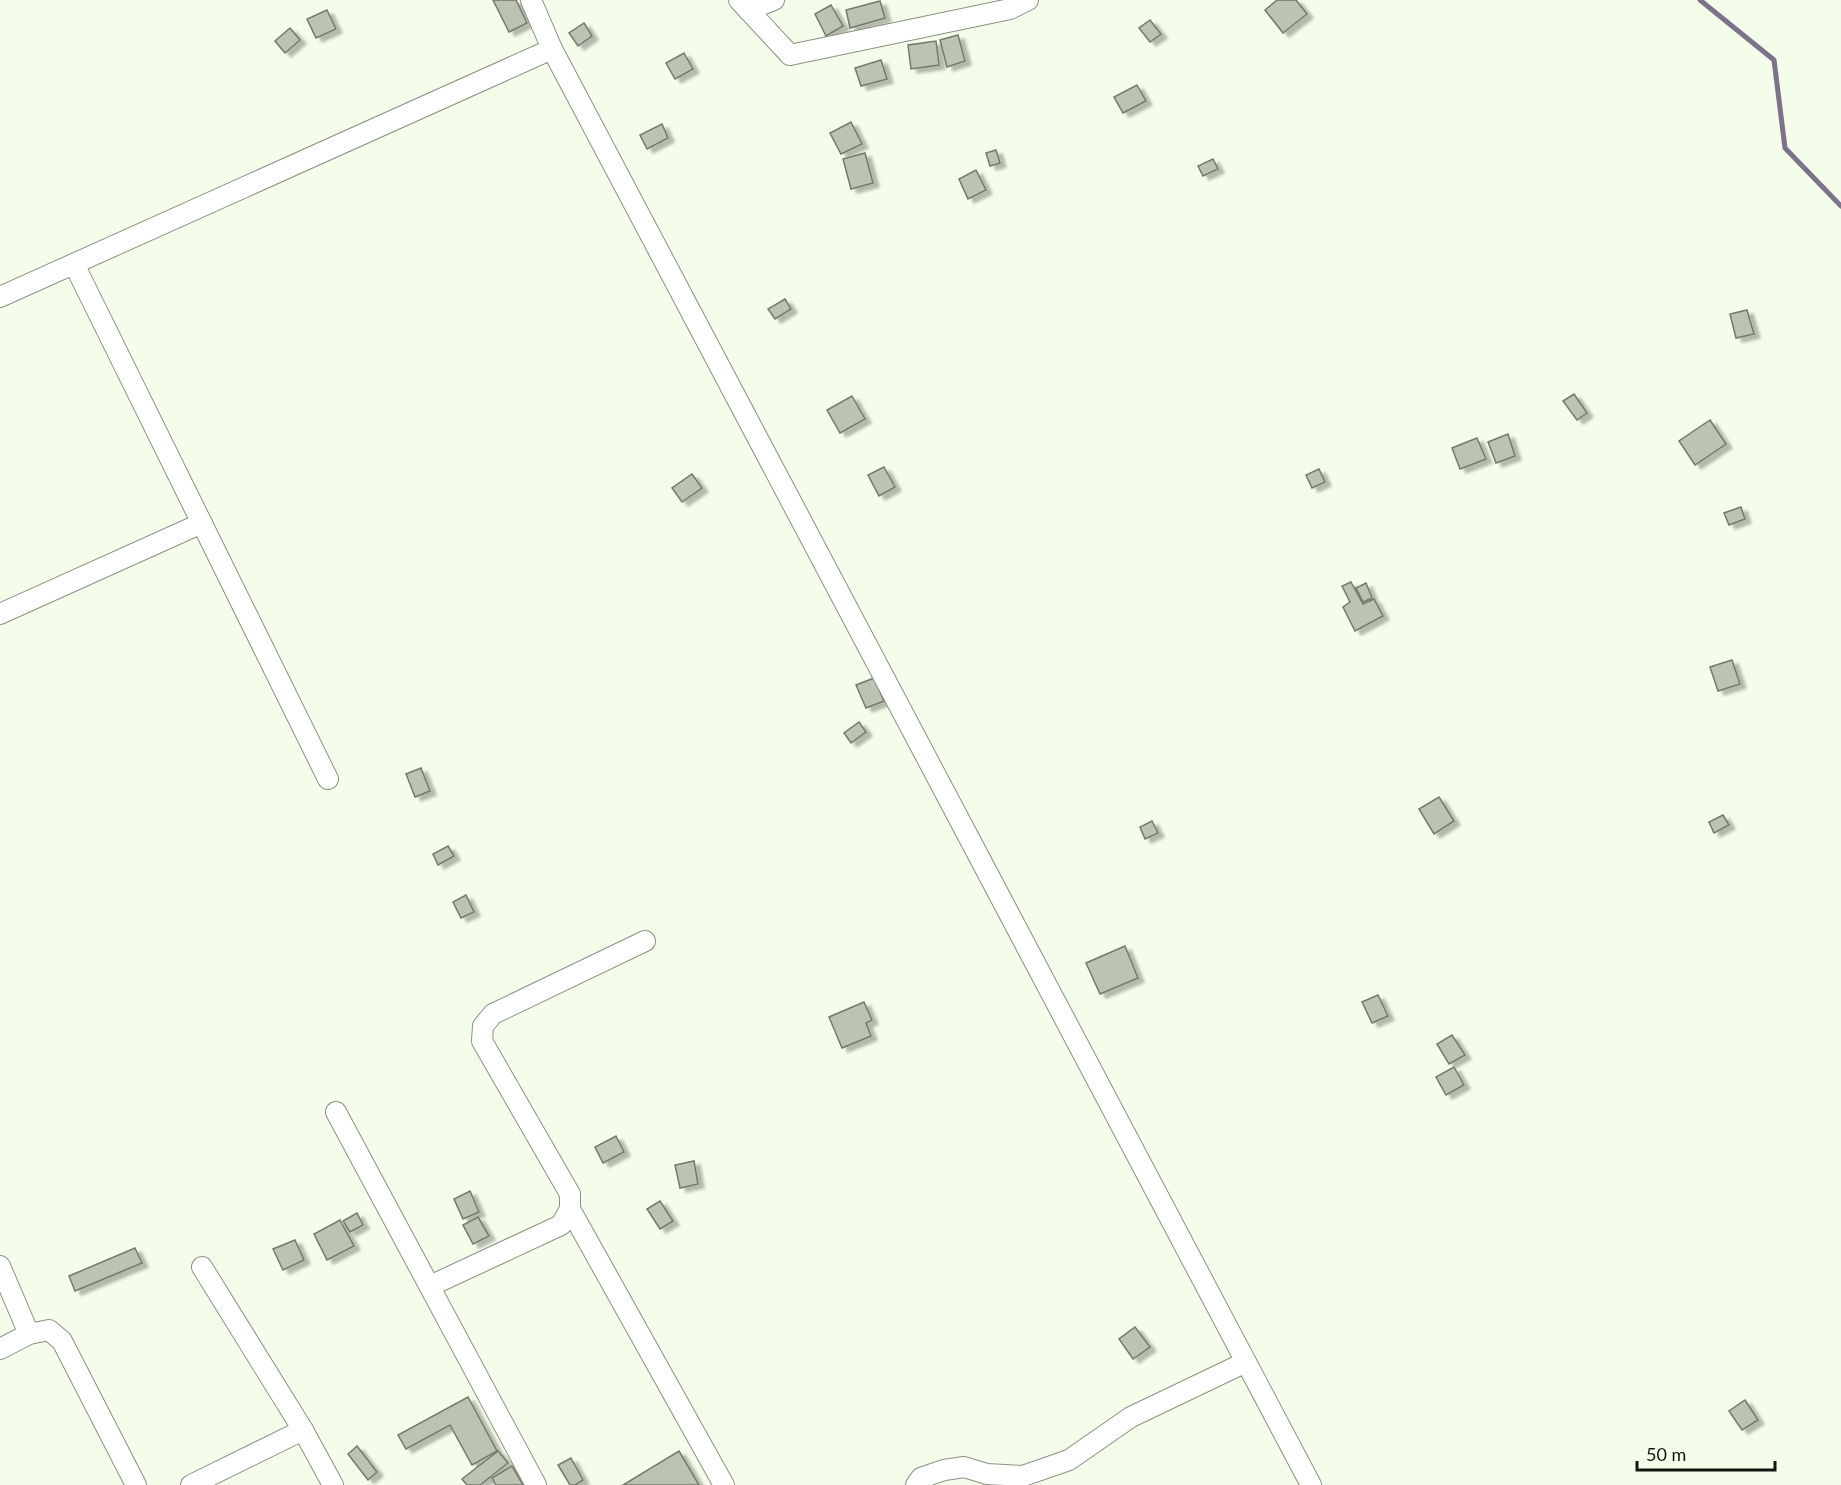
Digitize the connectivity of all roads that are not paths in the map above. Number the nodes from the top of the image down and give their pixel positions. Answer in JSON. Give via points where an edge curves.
{"nodes":[{"id":1,"x":531,"y":0,"type":"edge"},
{"id":2,"x":774,"y":0,"type":"edge"},
{"id":3,"x":1028,"y":0,"type":"edge"},
{"id":4,"x":743,"y":5,"type":"edge"},
{"id":5,"x":552,"y":49,"type":"junction"},
{"id":6,"x":74,"y":264,"type":"junction"},
{"id":7,"x":0,"y":297,"type":"edge"},
{"id":8,"x":202,"y":523,"type":"junction"},
{"id":9,"x":0,"y":614,"type":"edge"},
{"id":10,"x":328,"y":779,"type":"dead end"},
{"id":11,"x":645,"y":941,"type":"dead end"},
{"id":12,"x":336,"y":1112,"type":"dead end"},
{"id":13,"x":570,"y":1209,"type":"junction"},
{"id":14,"x":0,"y":1266,"type":"edge"},
{"id":15,"x":201,"y":1266,"type":"dead end"},
{"id":16,"x":430,"y":1286,"type":"junction"},
{"id":17,"x":29,"y":1334,"type":"junction"},
{"id":18,"x":0,"y":1349,"type":"edge"},
{"id":19,"x":1246,"y":1362,"type":"junction"},
{"id":20,"x":303,"y":1430,"type":"junction"},
{"id":21,"x":136,"y":1485,"type":"edge"},
{"id":22,"x":191,"y":1485,"type":"edge"},
{"id":23,"x":333,"y":1485,"type":"edge"},
{"id":24,"x":536,"y":1485,"type":"edge"},
{"id":25,"x":724,"y":1485,"type":"edge"},
{"id":26,"x":916,"y":1485,"type":"edge"},
{"id":27,"x":1311,"y":1485,"type":"edge"}],
"edges":[{"from":1,"to":5,"type":"street"},
{"from":2,"to":4,"type":"street"},
{"from":3,"to":4,"type":"street","via":[[1010,9],[790,55]]},
{"from":5,"to":6,"type":"street"},
{"from":5,"to":19,"type":"street"},
{"from":6,"to":7,"type":"street"},
{"from":6,"to":8,"type":"street"},
{"from":8,"to":9,"type":"street"},
{"from":8,"to":10,"type":"street"},
{"from":11,"to":13,"type":"street","via":[[493,1014],[483,1026],[482,1041],[570,1194]]},
{"from":12,"to":16,"type":"street"},
{"from":13,"to":16,"type":"street","via":[[561,1225]]},
{"from":13,"to":25,"type":"street"},
{"from":14,"to":17,"type":"street"},
{"from":15,"to":20,"type":"street"},
{"from":16,"to":24,"type":"street"},
{"from":17,"to":18,"type":"street"},
{"from":17,"to":21,"type":"street","via":[[49,1330],[62,1341]]},
{"from":19,"to":26,"type":"street","via":[[1131,1417],[1069,1460],[1023,1476],[987,1474],[963,1467],[944,1470],[921,1478]]},
{"from":19,"to":27,"type":"street"},
{"from":20,"to":22,"type":"street"},
{"from":20,"to":23,"type":"street"}]}
